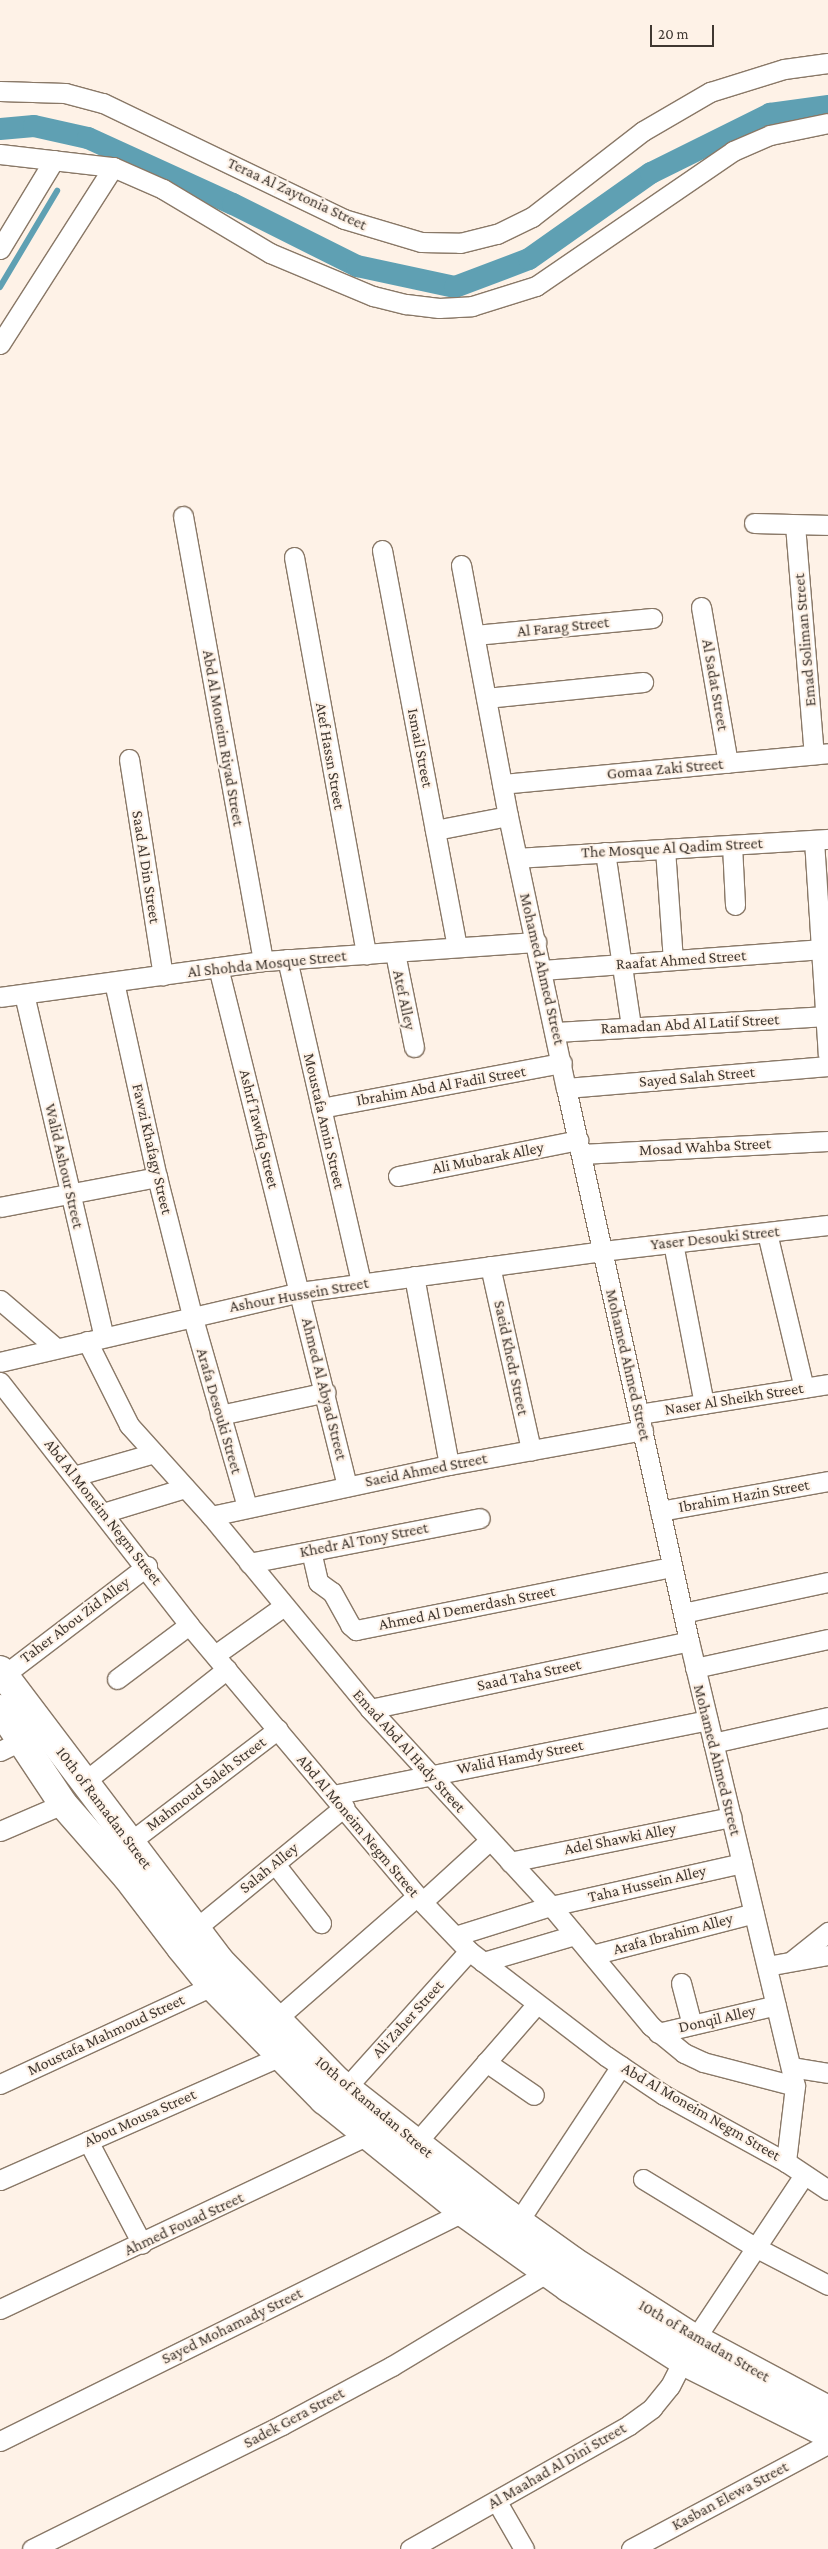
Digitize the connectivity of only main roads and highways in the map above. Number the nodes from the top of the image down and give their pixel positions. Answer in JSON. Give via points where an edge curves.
{"nodes":[{"id":1,"x":2,"y":1672,"type":"edge"},
{"id":2,"x":0,"y":1709,"type":"edge"},
{"id":3,"x":11,"y":1746,"type":"edge"},
{"id":4,"x":119,"y":1850,"type":"junction"},
{"id":5,"x":689,"y":2350,"type":"junction"},
{"id":6,"x":828,"y":2410,"type":"edge"},
{"id":7,"x":828,"y":2434,"type":"edge"}],
"edges":[{"from":1,"to":4,"type":"main road","name":"10th of Ramadan Street","via":[[84,1782]]},
{"from":2,"to":3,"type":"main road","name":"10th of Ramadan Street"},
{"from":3,"to":4,"type":"main road","name":"10th of Ramadan Street","via":[[63,1804]]},
{"from":4,"to":5,"type":"main road","name":"10th of Ramadan Street","via":[[195,1929],[275,2020],[346,2088]]},
{"from":4,"to":5,"type":"main road","name":"10th of Ramadan Street","via":[[212,1986],[279,2058],[366,2136],[463,2212],[548,2272]]},
{"from":5,"to":6,"type":"main road","name":"10th of Ramadan Street"},
{"from":5,"to":7,"type":"main road","name":"10th of Ramadan Street"}]}
